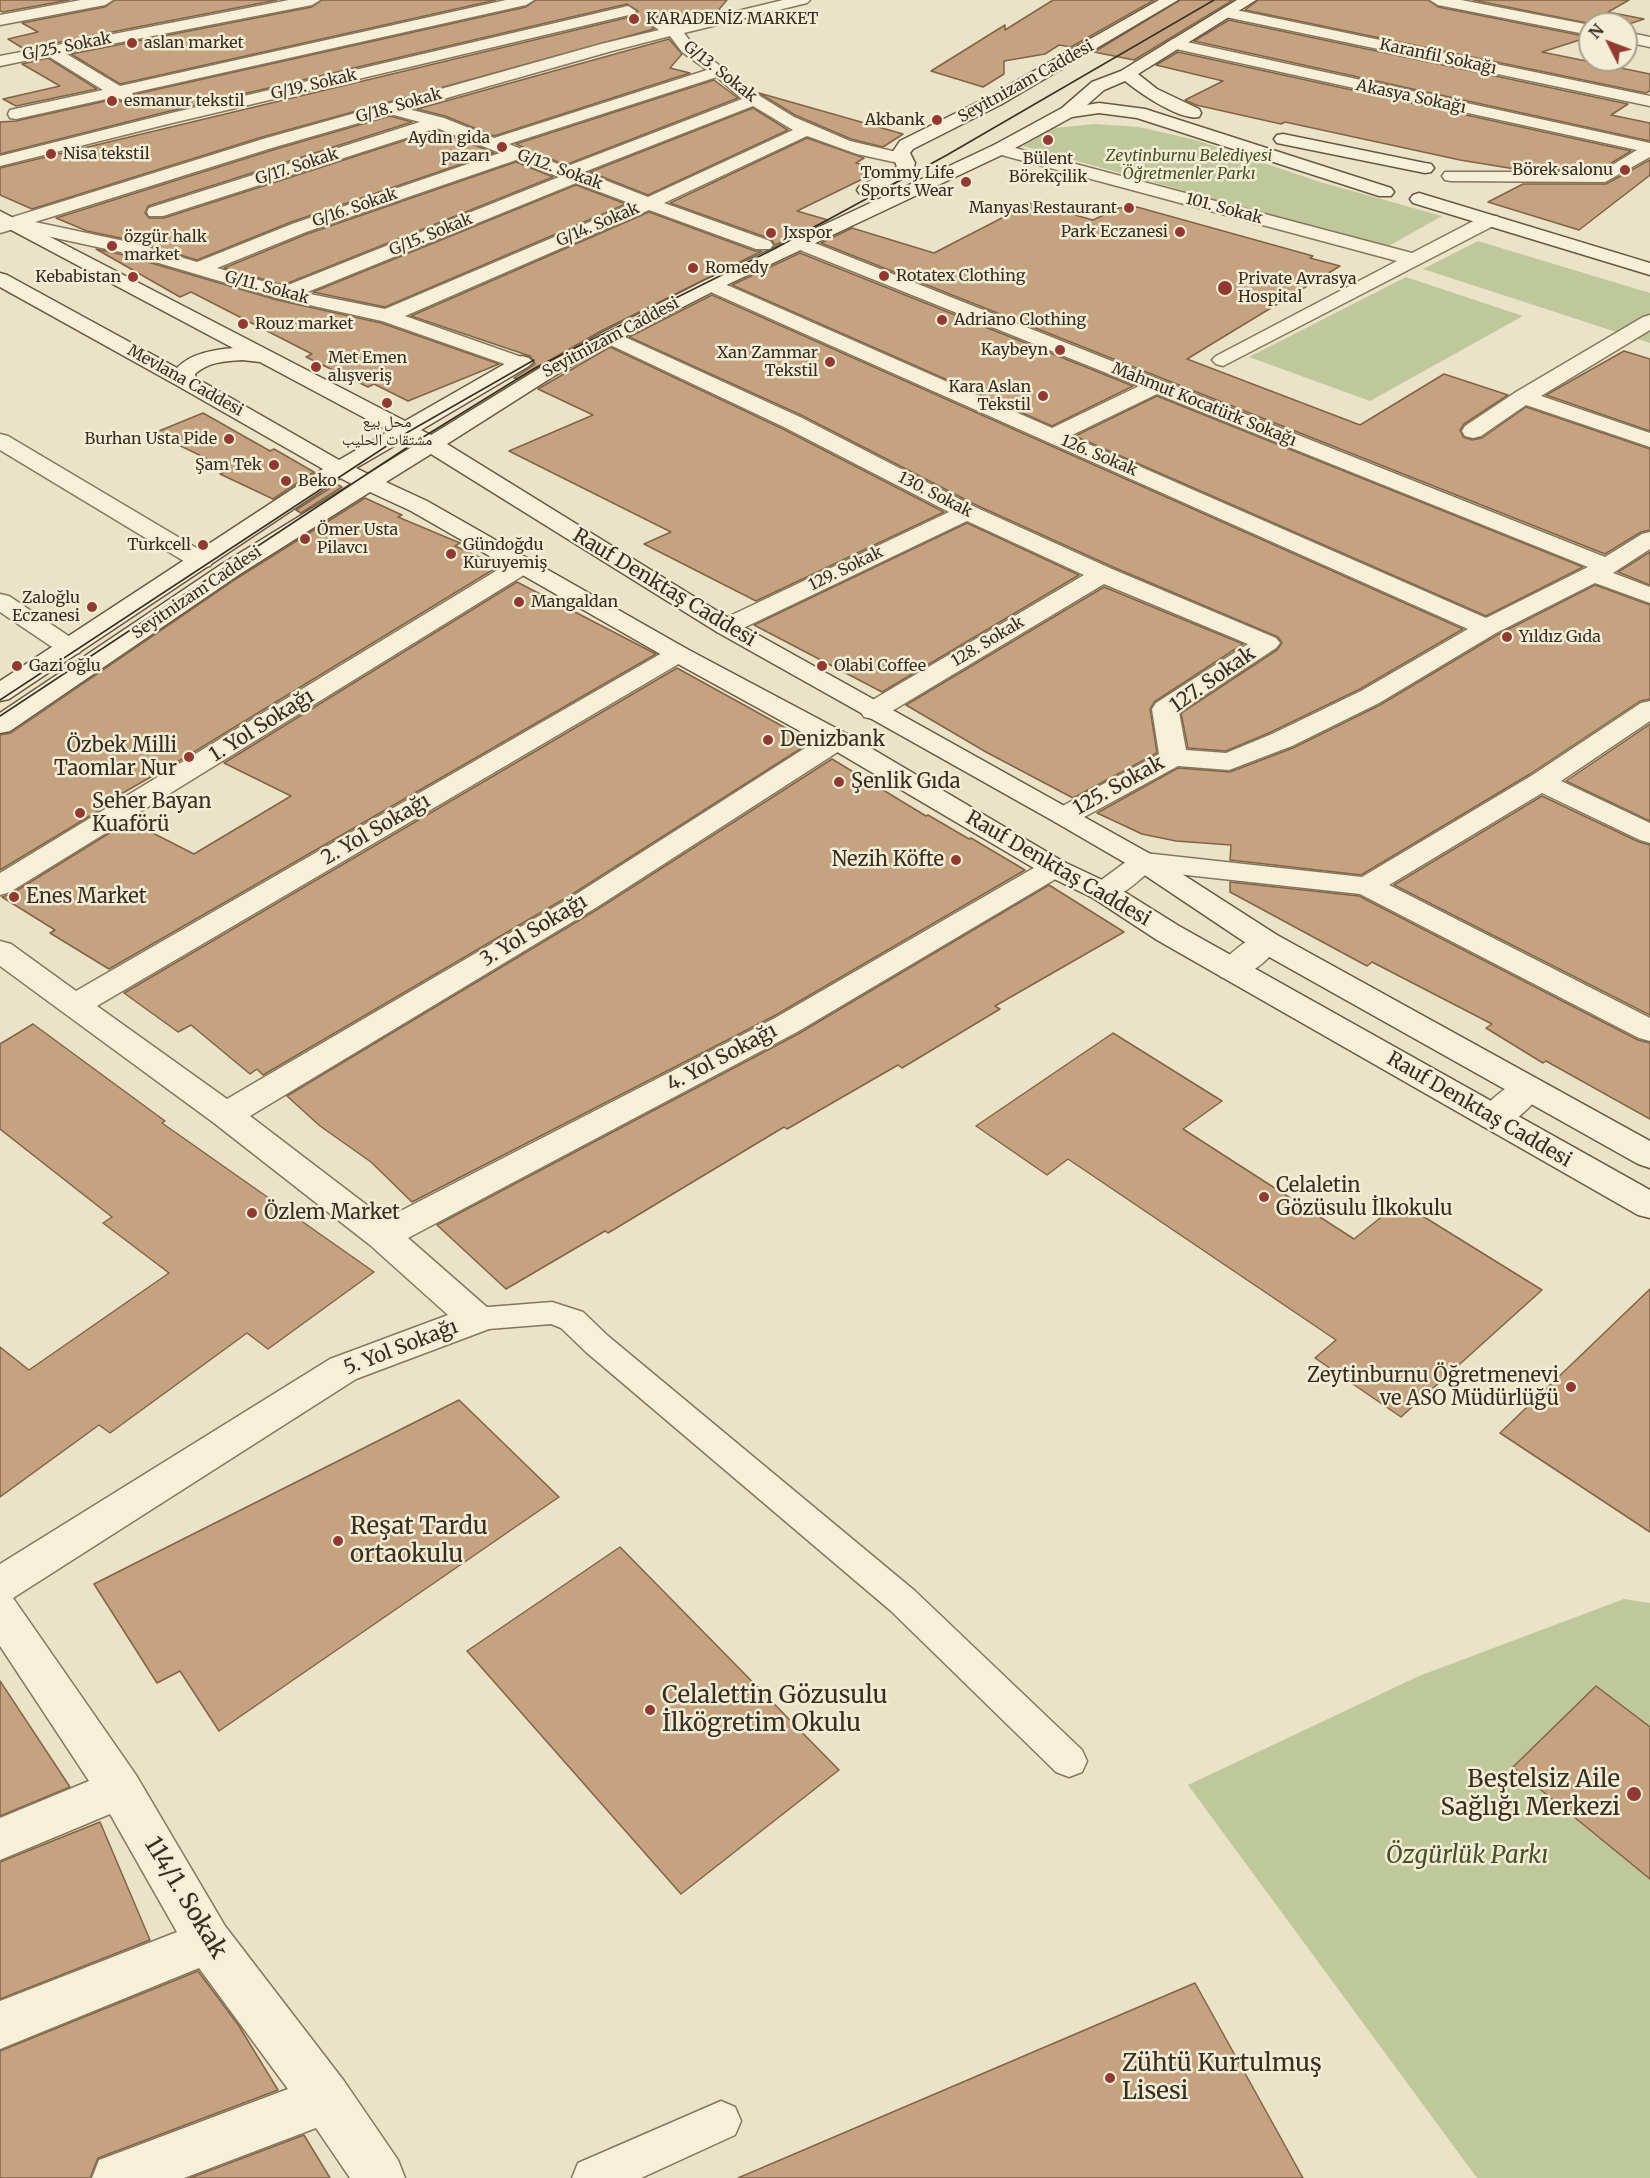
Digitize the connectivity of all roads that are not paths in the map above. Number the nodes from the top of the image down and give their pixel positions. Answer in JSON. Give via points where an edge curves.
{"nodes":[{"id":1,"x":105,"y":0,"type":"edge"},
{"id":2,"x":312,"y":0,"type":"edge"},
{"id":3,"x":526,"y":0,"type":"edge"},
{"id":4,"x":603,"y":0,"type":"edge"},
{"id":5,"x":800,"y":0,"type":"edge"},
{"id":6,"x":1170,"y":0,"type":"edge"},
{"id":7,"x":1248,"y":0,"type":"edge"},
{"id":8,"x":1438,"y":0,"type":"edge"},
{"id":9,"x":62,"y":3,"type":"edge"},
{"id":10,"x":489,"y":3,"type":"edge"},
{"id":11,"x":628,"y":11,"type":"junction"},
{"id":12,"x":1226,"y":13,"type":"junction"},
{"id":13,"x":0,"y":20,"type":"edge"},
{"id":14,"x":1578,"y":28,"type":"edge"},
{"id":15,"x":147,"y":31,"type":"junction"},
{"id":16,"x":678,"y":38,"type":"junction"},
{"id":17,"x":166,"y":42,"type":"dead end"},
{"id":18,"x":1173,"y":44,"type":"junction"},
{"id":19,"x":48,"y":50,"type":"junction"},
{"id":20,"x":658,"y":52,"type":"dead end"},
{"id":21,"x":194,"y":59,"type":"dead end"},
{"id":22,"x":0,"y":61,"type":"edge"},
{"id":23,"x":212,"y":70,"type":"junction"},
{"id":24,"x":718,"y":71,"type":"junction"},
{"id":25,"x":1127,"y":74,"type":"junction"},
{"id":26,"x":115,"y":90,"type":"junction"},
{"id":27,"x":754,"y":100,"type":"junction"},
{"id":28,"x":1650,"y":101,"type":"edge"},
{"id":29,"x":390,"y":109,"type":"junction"},
{"id":30,"x":1068,"y":112,"type":"junction"},
{"id":31,"x":16,"y":114,"type":"dead end"},
{"id":32,"x":440,"y":118,"type":"junction"},
{"id":33,"x":167,"y":119,"type":"junction"},
{"id":34,"x":1233,"y":125,"type":"dead end"},
{"id":35,"x":806,"y":130,"type":"junction"},
{"id":36,"x":1267,"y":135,"type":"dead end"},
{"id":37,"x":493,"y":144,"type":"junction"},
{"id":38,"x":1000,"y":149,"type":"junction"},
{"id":39,"x":515,"y":154,"type":"junction"},
{"id":40,"x":1647,"y":154,"type":"edge"},
{"id":41,"x":903,"y":159,"type":"junction"},
{"id":42,"x":0,"y":161,"type":"edge"},
{"id":43,"x":1425,"y":168,"type":"junction"},
{"id":44,"x":572,"y":175,"type":"junction"},
{"id":45,"x":1456,"y":183,"type":"junction"},
{"id":46,"x":1385,"y":192,"type":"junction"},
{"id":47,"x":1419,"y":199,"type":"junction"},
{"id":48,"x":648,"y":203,"type":"junction"},
{"id":49,"x":156,"y":212,"type":"dead end"},
{"id":50,"x":1490,"y":220,"type":"junction"},
{"id":51,"x":4,"y":222,"type":"edge"},
{"id":52,"x":802,"y":244,"type":"junction"},
{"id":53,"x":763,"y":245,"type":"junction"},
{"id":54,"x":1414,"y":260,"type":"junction"},
{"id":55,"x":197,"y":269,"type":"junction"},
{"id":56,"x":1650,"y":269,"type":"edge"},
{"id":57,"x":0,"y":279,"type":"edge"},
{"id":58,"x":711,"y":285,"type":"junction"},
{"id":59,"x":284,"y":294,"type":"junction"},
{"id":60,"x":387,"y":316,"type":"junction"},
{"id":61,"x":1650,"y":321,"type":"edge"},
{"id":62,"x":203,"y":325,"type":"junction"},
{"id":63,"x":609,"y":337,"type":"junction"},
{"id":64,"x":134,"y":352,"type":"junction"},
{"id":65,"x":265,"y":357,"type":"junction"},
{"id":66,"x":1223,"y":360,"type":"dead end"},
{"id":67,"x":520,"y":363,"type":"junction"},
{"id":68,"x":186,"y":381,"type":"junction"},
{"id":69,"x":1157,"y":386,"type":"junction"},
{"id":70,"x":1524,"y":397,"type":"junction"},
{"id":71,"x":405,"y":430,"type":"junction"},
{"id":72,"x":1473,"y":431,"type":"dead end"},
{"id":73,"x":1052,"y":436,"type":"junction"},
{"id":74,"x":1650,"y":440,"type":"edge"},
{"id":75,"x":0,"y":441,"type":"edge"},
{"id":76,"x":430,"y":444,"type":"junction"},
{"id":77,"x":339,"y":469,"type":"junction"},
{"id":78,"x":369,"y":482,"type":"junction"},
{"id":79,"x":967,"y":512,"type":"junction"},
{"id":80,"x":1650,"y":539,"type":"edge"},
{"id":81,"x":201,"y":561,"type":"junction"},
{"id":82,"x":523,"y":565,"type":"junction"},
{"id":83,"x":1600,"y":570,"type":"junction"},
{"id":84,"x":1102,"y":574,"type":"junction"},
{"id":85,"x":1650,"y":596,"type":"edge"},
{"id":86,"x":0,"y":601,"type":"edge"},
{"id":87,"x":726,"y":627,"type":"junction"},
{"id":88,"x":1487,"y":628,"type":"junction"},
{"id":89,"x":1267,"y":643,"type":"joint"},
{"id":90,"x":70,"y":648,"type":"junction"},
{"id":91,"x":678,"y":654,"type":"junction"},
{"id":92,"x":0,"y":693,"type":"edge"},
{"id":93,"x":1650,"y":709,"type":"edge"},
{"id":94,"x":873,"y":711,"type":"junction"},
{"id":95,"x":0,"y":725,"type":"edge"},
{"id":96,"x":837,"y":740,"type":"junction"},
{"id":97,"x":1173,"y":757,"type":"junction"},
{"id":98,"x":1541,"y":782,"type":"junction"},
{"id":99,"x":1065,"y":816,"type":"junction"},
{"id":100,"x":1650,"y":834,"type":"edge"},
{"id":101,"x":1144,"y":862,"type":"junction"},
{"id":102,"x":1054,"y":868,"type":"junction"},
{"id":103,"x":1367,"y":885,"type":"junction"},
{"id":104,"x":0,"y":886,"type":"edge"},
{"id":105,"x":1104,"y":892,"type":"junction"},
{"id":106,"x":1266,"y":942,"type":"junction"},
{"id":107,"x":0,"y":951,"type":"edge"},
{"id":108,"x":1232,"y":970,"type":"junction"},
{"id":109,"x":74,"y":1006,"type":"junction"},
{"id":110,"x":1650,"y":1031,"type":"edge"},
{"id":111,"x":1527,"y":1089,"type":"junction"},
{"id":112,"x":226,"y":1114,"type":"junction"},
{"id":113,"x":1494,"y":1118,"type":"junction"},
{"id":114,"x":1650,"y":1156,"type":"edge"},
{"id":115,"x":1650,"y":1206,"type":"edge"},
{"id":116,"x":383,"y":1236,"type":"junction"},
{"id":117,"x":476,"y":1319,"type":"junction"},
{"id":118,"x":0,"y":1585,"type":"edge"},
{"id":119,"x":0,"y":1611,"type":"edge"},
{"id":120,"x":1069,"y":1761,"type":"dead end"},
{"id":121,"x":120,"y":1789,"type":"junction"},
{"id":122,"x":0,"y":1839,"type":"edge"},
{"id":123,"x":208,"y":1942,"type":"junction"},
{"id":124,"x":0,"y":2025,"type":"edge"},
{"id":125,"x":326,"y":2099,"type":"junction"},
{"id":126,"x":720,"y":2121,"type":"dead end"},
{"id":127,"x":117,"y":2178,"type":"edge"},
{"id":128,"x":380,"y":2178,"type":"edge"},
{"id":129,"x":593,"y":2178,"type":"edge"}],
"edges":[{"from":1,"to":9,"type":"street"},
{"from":2,"to":15,"type":"street","name":"G/25. Sokak"},
{"from":3,"to":10,"type":"street"},
{"from":4,"to":11,"type":"street","name":"G/13. Sokak"},
{"from":5,"to":16,"type":"street","name":"G/18. Sokak"},
{"from":6,"to":41,"type":"street","name":"Seyitnizam Caddesi","via":[[996,100],[906,145],[901,153]]},
{"from":7,"to":12,"type":"street","name":"Seyitnizam Caddesi"},
{"from":8,"to":14,"type":"street"},
{"from":9,"to":13,"type":"street"},
{"from":10,"to":23,"type":"street"},
{"from":11,"to":16,"type":"street","name":"G/13. Sokak"},
{"from":11,"to":33,"type":"street","name":"G/19. Sokak"},
{"from":12,"to":18,"type":"street","name":"Seyitnizam Caddesi"},
{"from":12,"to":28,"type":"street","name":"Karanfil Sokağı"},
{"from":15,"to":17,"type":"street"},
{"from":15,"to":19,"type":"street","name":"G/25. Sokak"},
{"from":16,"to":20,"type":"street"},
{"from":16,"to":24,"type":"street","name":"G/13. Sokak"},
{"from":16,"to":29,"type":"street","name":"G/18. Sokak","via":[[607,47]]},
{"from":18,"to":25,"type":"street","name":"Seyitnizam Caddesi"},
{"from":18,"to":40,"type":"street","name":"Akasya Sokağı"},
{"from":19,"to":22,"type":"street","name":"G/25. Sokak"},
{"from":19,"to":26,"type":"street"},
{"from":21,"to":23,"type":"street"},
{"from":23,"to":26,"type":"street"},
{"from":24,"to":27,"type":"street","name":"G/13. Sokak"},
{"from":24,"to":37,"type":"street"},
{"from":25,"to":30,"type":"street","name":"Seyitnizam Caddesi","via":[[1098,86]]},
{"from":25,"to":34,"type":"street","via":[[1152,93],[1198,116]]},
{"from":26,"to":31,"type":"street"},
{"from":26,"to":33,"type":"street"},
{"from":27,"to":35,"type":"street","name":"G/13. Sokak"},
{"from":27,"to":44,"type":"street","name":"G/15. Sokak"},
{"from":29,"to":32,"type":"street","name":"G/12. Sokak"},
{"from":29,"to":51,"type":"street","name":"G/18. Sokak"},
{"from":30,"to":38,"type":"street","name":"Seyitnizam Caddesi"},
{"from":30,"to":46,"type":"street","via":[[1099,108],[1139,113]]},
{"from":32,"to":37,"type":"street","name":"G/12. Sokak"},
{"from":32,"to":49,"type":"street","name":"G/17. Sokak"},
{"from":33,"to":42,"type":"street","name":"G/19. Sokak"},
{"from":35,"to":41,"type":"street","name":"G/13. Sokak","via":[[855,148]]},
{"from":35,"to":48,"type":"street","name":"G/14. Sokak"},
{"from":36,"to":43,"type":"street"},
{"from":37,"to":39,"type":"street","name":"G/12. Sokak"},
{"from":38,"to":52,"type":"street","name":"Seyitnizam Caddesi"},
{"from":38,"to":54,"type":"street","name":"101. Sokak"},
{"from":39,"to":44,"type":"street","name":"G/12. Sokak"},
{"from":39,"to":55,"type":"street","name":"G/16. Sokak","via":[[310,224]]},
{"from":40,"to":45,"type":"street","via":[[1605,177]]},
{"from":41,"to":53,"type":"street","name":"Seyitnizam Caddesi","via":[[906,169]]},
{"from":43,"to":45,"type":"street"},
{"from":43,"to":46,"type":"street","via":[[1396,167],[1375,172],[1370,182]]},
{"from":44,"to":48,"type":"street","name":"G/12. Sokak"},
{"from":44,"to":59,"type":"street","name":"G/15. Sokak"},
{"from":45,"to":47,"type":"street","via":[[1445,196]]},
{"from":45,"to":50,"type":"street"},
{"from":46,"to":47,"type":"street"},
{"from":47,"to":50,"type":"street"},
{"from":48,"to":53,"type":"street","name":"G/12. Sokak"},
{"from":48,"to":60,"type":"street","name":"G/14. Sokak"},
{"from":50,"to":54,"type":"street"},
{"from":50,"to":56,"type":"street"},
{"from":51,"to":55,"type":"street","name":"G/11. Sokak","via":[[129,248]]},
{"from":51,"to":62,"type":"street","name":"Rauf Denktaş Caddesi"},
{"from":52,"to":58,"type":"street","name":"Seyitnizam Caddesi"},
{"from":52,"to":69,"type":"street","name":"Mahmut Kocatürk Sokağı"},
{"from":53,"to":67,"type":"street","name":"Seyitnizam Caddesi"},
{"from":54,"to":66,"type":"street"},
{"from":55,"to":59,"type":"street","name":"G/11. Sokak"},
{"from":57,"to":64,"type":"street","name":"Mevlana Caddesi"},
{"from":58,"to":63,"type":"street","name":"Seyitnizam Caddesi"},
{"from":58,"to":73,"type":"street","name":"126. Sokak"},
{"from":59,"to":60,"type":"street","name":"G/11. Sokak"},
{"from":60,"to":67,"type":"street","name":"G/11. Sokak"},
{"from":61,"to":70,"type":"street"},
{"from":62,"to":64,"type":"street","via":[[200,340],[184,351],[151,355]]},
{"from":62,"to":65,"type":"street","name":"Rauf Denktaş Caddesi"},
{"from":63,"to":76,"type":"street","name":"Seyitnizam Caddesi"},
{"from":63,"to":79,"type":"street","name":"130. Sokak","via":[[792,422]]},
{"from":64,"to":68,"type":"street","name":"Mevlana Caddesi"},
{"from":65,"to":68,"type":"street","via":[[247,353],[213,358],[187,369]]},
{"from":65,"to":71,"type":"street","name":"Rauf Denktaş Caddesi"},
{"from":67,"to":71,"type":"street","name":"Seyitnizam Caddesi"},
{"from":68,"to":77,"type":"street","name":"Mevlana Caddesi"},
{"from":69,"to":73,"type":"street"},
{"from":69,"to":83,"type":"street","name":"Mahmut Kocatürk Sokağı"},
{"from":70,"to":72,"type":"street"},
{"from":70,"to":74,"type":"street"},
{"from":71,"to":76,"type":"street","name":"Rauf Denktaş Caddesi"},
{"from":71,"to":77,"type":"street","name":"Seyitnizam Caddesi"},
{"from":73,"to":88,"type":"street","name":"126. Sokak"},
{"from":75,"to":81,"type":"street"},
{"from":76,"to":78,"type":"street","name":"Seyitnizam Caddesi"},
{"from":76,"to":87,"type":"street","name":"Rauf Denktaş Caddesi"},
{"from":77,"to":78,"type":"street","name":"Mevlana Caddesi"},
{"from":77,"to":81,"type":"street","name":"Seyitnizam Caddesi"},
{"from":78,"to":82,"type":"street","name":"Rauf Denktaş Caddesi"},
{"from":78,"to":95,"type":"street","name":"Seyitnizam Caddesi","via":[[231,569]]},
{"from":79,"to":84,"type":"street","name":"130. Sokak"},
{"from":79,"to":87,"type":"street","name":"129. Sokak"},
{"from":80,"to":83,"type":"street"},
{"from":81,"to":90,"type":"street","name":"Seyitnizam Caddesi"},
{"from":82,"to":91,"type":"street","name":"Rauf Denktaş Caddesi"},
{"from":82,"to":104,"type":"street","name":"1. Yol Sokağı"},
{"from":83,"to":85,"type":"street","name":"Mahmut Kocatürk Sokağı"},
{"from":83,"to":88,"type":"street"},
{"from":84,"to":89,"type":"street","name":"130. Sokak"},
{"from":84,"to":94,"type":"street","name":"128. Sokak"},
{"from":86,"to":90,"type":"street"},
{"from":87,"to":94,"type":"street","name":"Rauf Denktaş Caddesi"},
{"from":88,"to":97,"type":"street","via":[[1370,697],[1229,762]]},
{"from":89,"to":97,"type":"street","name":"127. Sokak","via":[[1165,709]]},
{"from":90,"to":92,"type":"street","name":"Seyitnizam Caddesi"},
{"from":91,"to":96,"type":"street","name":"Rauf Denktaş Caddesi"},
{"from":91,"to":109,"type":"street","name":"2. Yol Sokağı"},
{"from":93,"to":98,"type":"street"},
{"from":94,"to":99,"type":"street","name":"Rauf Denktaş Caddesi"},
{"from":96,"to":102,"type":"street","name":"Rauf Denktaş Caddesi"},
{"from":96,"to":112,"type":"street","name":"3. Yol Sokağı","via":[[586,901]]},
{"from":97,"to":99,"type":"street","name":"125. Sokak"},
{"from":98,"to":100,"type":"street"},
{"from":98,"to":103,"type":"street"},
{"from":99,"to":101,"type":"street","name":"Rauf Denktaş Caddesi"},
{"from":101,"to":103,"type":"street"},
{"from":101,"to":105,"type":"street"},
{"from":101,"to":106,"type":"street","name":"Rauf Denktaş Caddesi"},
{"from":102,"to":105,"type":"street","name":"Rauf Denktaş Caddesi"},
{"from":102,"to":116,"type":"street","name":"4. Yol Sokağı","via":[[786,1025]]},
{"from":103,"to":110,"type":"street"},
{"from":105,"to":108,"type":"street","name":"Rauf Denktaş Caddesi"},
{"from":106,"to":108,"type":"street"},
{"from":106,"to":111,"type":"street","name":"Rauf Denktaş Caddesi"},
{"from":107,"to":109,"type":"street","name":"5. Yol Sokağı"},
{"from":108,"to":113,"type":"street","name":"Rauf Denktaş Caddesi"},
{"from":109,"to":112,"type":"street","name":"5. Yol Sokağı"},
{"from":111,"to":113,"type":"street"},
{"from":111,"to":114,"type":"street","name":"Rauf Denktaş Caddesi"},
{"from":112,"to":116,"type":"street","name":"5. Yol Sokağı"},
{"from":113,"to":115,"type":"street","name":"Rauf Denktaş Caddesi"},
{"from":116,"to":117,"type":"street","name":"5. Yol Sokağı"},
{"from":117,"to":118,"type":"street","name":"5. Yol Sokağı","via":[[343,1369]]},
{"from":117,"to":120,"type":"lane","via":[[552,1313],[572,1320],[903,1601]]},
{"from":119,"to":121,"type":"street","name":"114/1. Sokak"},
{"from":121,"to":122,"type":"street"},
{"from":121,"to":123,"type":"street","name":"114/1. Sokak"},
{"from":123,"to":124,"type":"street"},
{"from":123,"to":125,"type":"street","name":"114/1. Sokak"},
{"from":125,"to":127,"type":"street"},
{"from":125,"to":128,"type":"street","name":"114/1. Sokak"},
{"from":126,"to":129,"type":"lane"}]}
